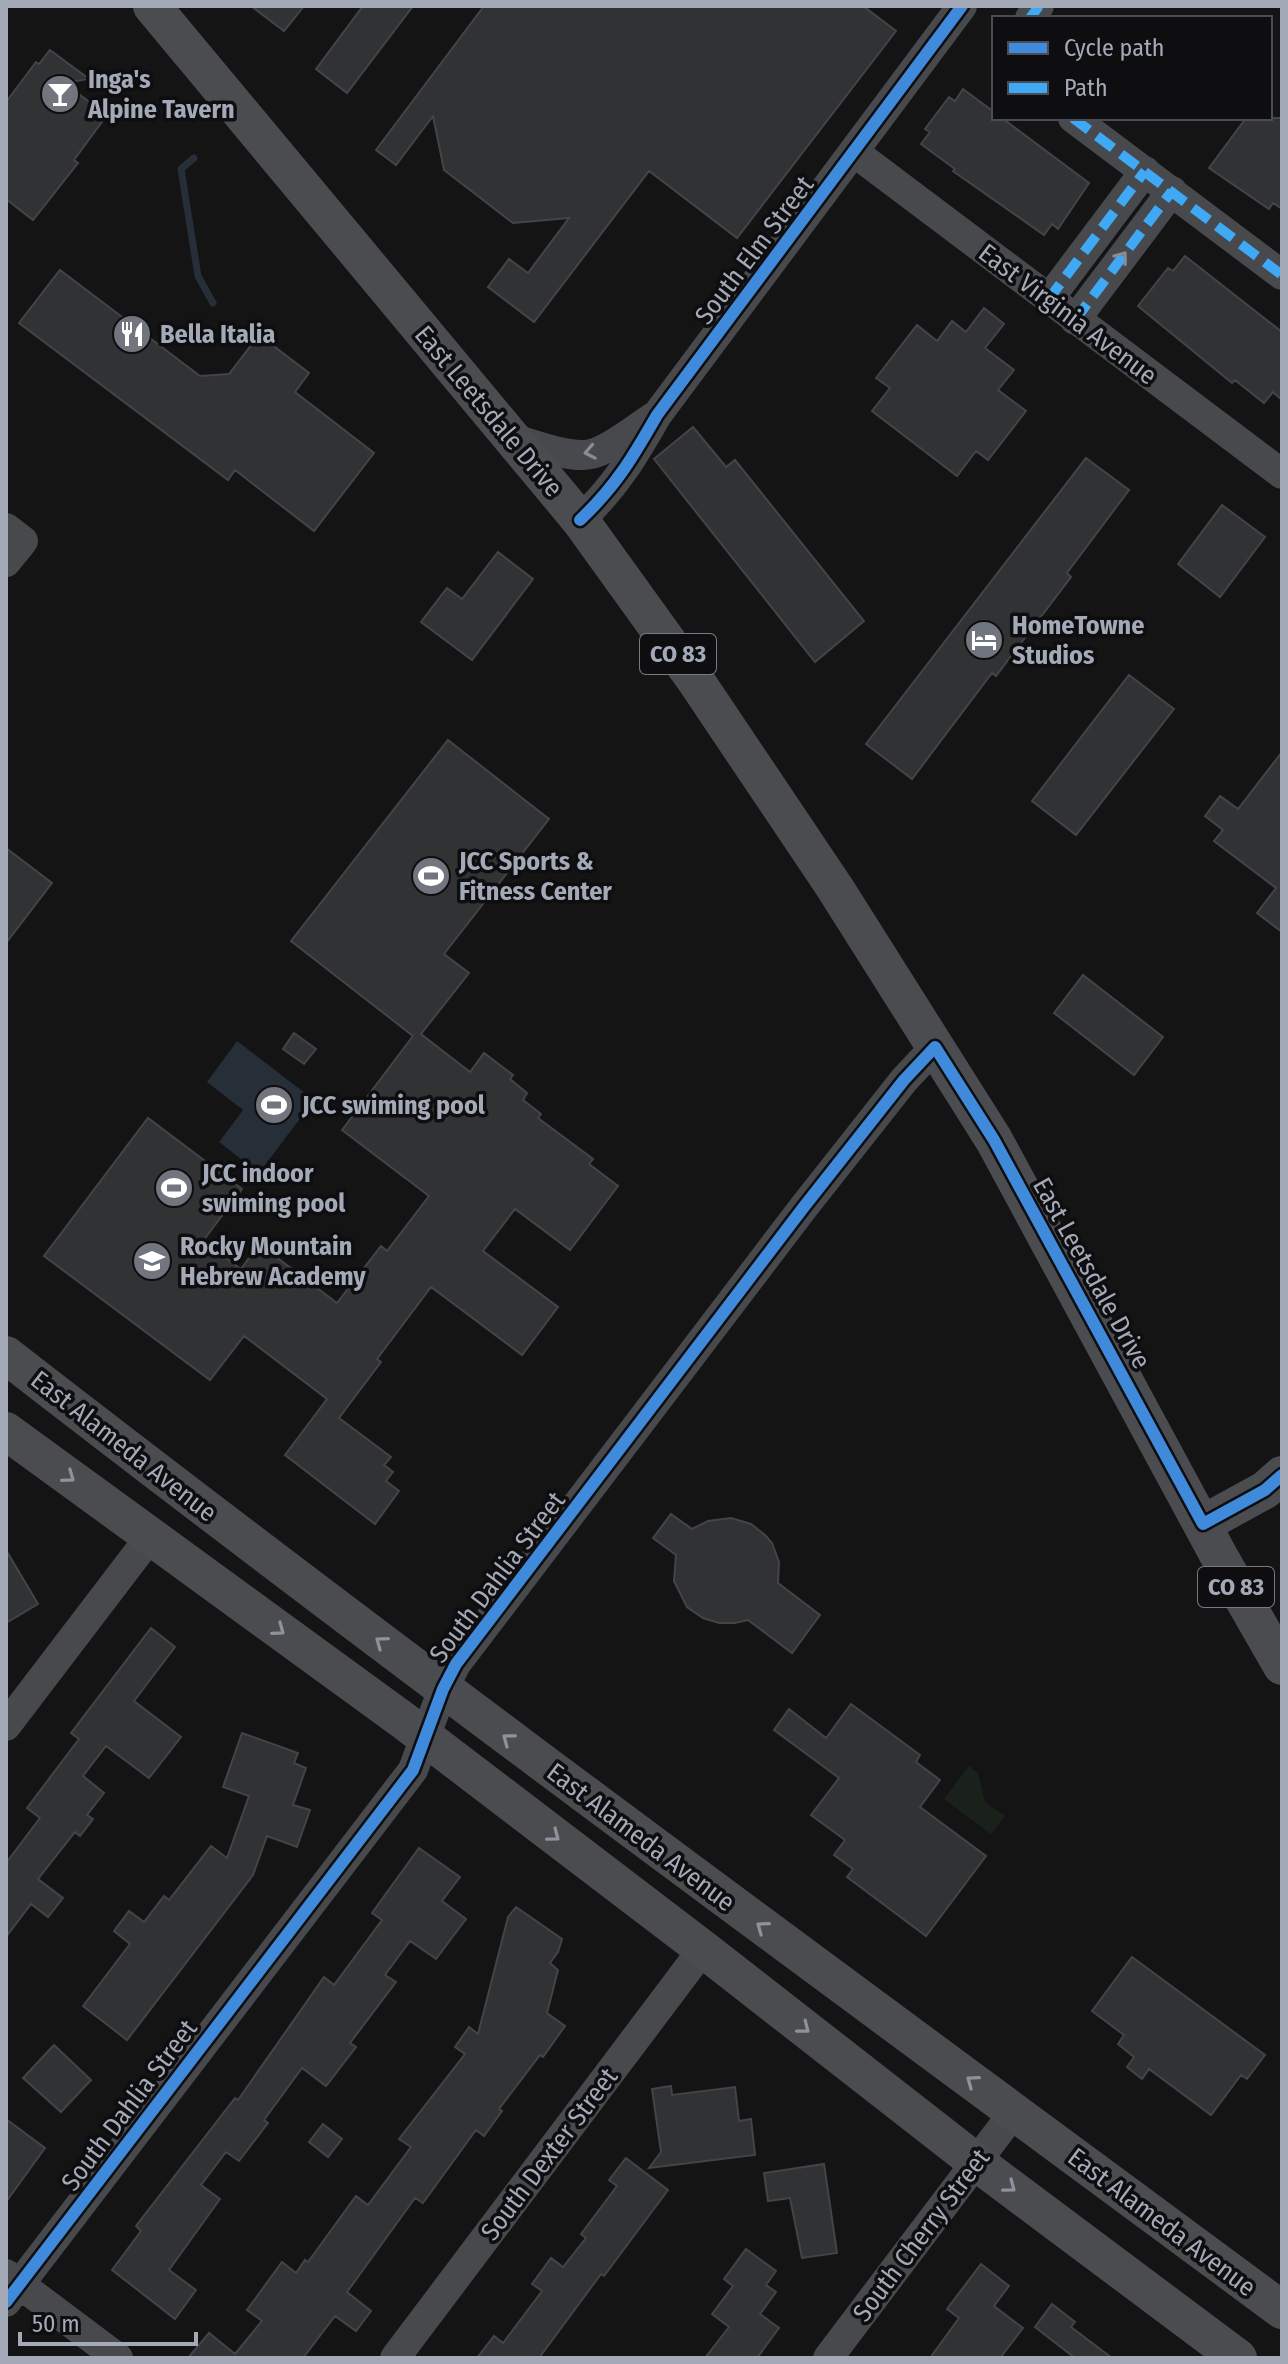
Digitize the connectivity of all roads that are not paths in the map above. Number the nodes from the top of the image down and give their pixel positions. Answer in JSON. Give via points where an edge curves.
{"nodes":[{"id":1,"x":152,"y":6,"type":"edge"},
{"id":2,"x":962,"y":6,"type":"edge"},
{"id":3,"x":1076,"y":120,"type":"edge"},
{"id":4,"x":854,"y":152,"type":"junction"},
{"id":5,"x":1145,"y":171,"type":"junction"},
{"id":6,"x":1172,"y":191,"type":"junction"},
{"id":7,"x":1282,"y":275,"type":"edge"},
{"id":8,"x":1048,"y":300,"type":"junction"},
{"id":9,"x":1075,"y":320,"type":"junction"},
{"id":10,"x":657,"y":415,"type":"junction"},
{"id":11,"x":511,"y":438,"type":"junction"},
{"id":12,"x":1282,"y":474,"type":"edge"},
{"id":13,"x":580,"y":520,"type":"junction"},
{"id":14,"x":935,"y":1047,"type":"junction"},
{"id":15,"x":6,"y":1355,"type":"edge"},
{"id":16,"x":6,"y":1431,"type":"edge"},
{"id":17,"x":1282,"y":1475,"type":"edge"},
{"id":18,"x":1203,"y":1524,"type":"junction"},
{"id":19,"x":150,"y":1537,"type":"junction"},
{"id":20,"x":1282,"y":1666,"type":"edge"},
{"id":21,"x":443,"y":1689,"type":"junction"},
{"id":22,"x":6,"y":1726,"type":"edge"},
{"id":23,"x":425,"y":1737,"type":"junction"},
{"id":24,"x":703,"y":1949,"type":"junction"},
{"id":25,"x":1014,"y":2112,"type":"junction"},
{"id":26,"x":976,"y":2162,"type":"junction"},
{"id":27,"x":11,"y":2287,"type":"edge"},
{"id":28,"x":1282,"y":2310,"type":"edge"},
{"id":29,"x":118,"y":2358,"type":"edge"},
{"id":30,"x":395,"y":2358,"type":"edge"},
{"id":31,"x":828,"y":2358,"type":"edge"},
{"id":32,"x":1238,"y":2358,"type":"edge"}],
"edges":[{"from":1,"to":11,"type":"main road","name":"East Leetsdale Drive","number":"CO 83"},
{"from":2,"to":4,"type":"street","name":"South Elm Street"},
{"from":3,"to":5,"type":"street"},
{"from":4,"to":8,"type":"street","name":"East Virginia Avenue"},
{"from":4,"to":10,"type":"street","name":"South Elm Street"},
{"from":5,"to":6,"type":"street"},
{"from":5,"to":8,"type":"street"},
{"from":6,"to":7,"type":"street"},
{"from":9,"to":6,"type":"street","one_way":true},
{"from":8,"to":9,"type":"street","name":"East Virginia Avenue"},
{"from":9,"to":12,"type":"street","name":"East Virginia Avenue"},
{"from":10,"to":11,"type":"street","name":"South Elm Street","one_way":true,"via":[[590,455]]},
{"from":10,"to":13,"type":"street","name":"South Elm Street","via":[[624,472]]},
{"from":11,"to":13,"type":"main road","name":"East Leetsdale Drive","number":"CO 83"},
{"from":13,"to":14,"type":"main road","name":"East Leetsdale Drive","number":"CO 83","via":[[696,681]]},
{"from":14,"to":18,"type":"main road","name":"East Leetsdale Drive","number":"CO 83","via":[[1033,1209]]},
{"from":14,"to":21,"type":"street","name":"South Dahlia Street","via":[[803,1208],[456,1664]]},
{"from":21,"to":15,"type":"main road","name":"East Alameda Avenue","one_way":true},
{"from":16,"to":19,"type":"main road","name":"East Alameda Avenue","one_way":true},
{"from":17,"to":18,"type":"main road"},
{"from":18,"to":20,"type":"main road","name":"East Leetsdale Drive","number":"CO 83"},
{"from":19,"to":22,"type":"street"},
{"from":19,"to":23,"type":"main road","name":"East Alameda Avenue","one_way":true},
{"from":21,"to":23,"type":"street","name":"South Dahlia Street"},
{"from":25,"to":21,"type":"main road","name":"East Alameda Avenue","one_way":true},
{"from":23,"to":24,"type":"main road","name":"East Alameda Avenue","one_way":true},
{"from":23,"to":27,"type":"street","name":"South Dahlia Street","via":[[413,1770]]},
{"from":24,"to":26,"type":"main road","name":"East Alameda Avenue","one_way":true},
{"from":24,"to":30,"type":"street","name":"South Dexter Street"},
{"from":25,"to":26,"type":"street","name":"South Cherry Street"},
{"from":25,"to":28,"type":"main road","name":"East Alameda Avenue"},
{"from":26,"to":31,"type":"street","name":"South Cherry Street"},
{"from":26,"to":32,"type":"main road","name":"East Alameda Avenue","one_way":true},
{"from":27,"to":29,"type":"street"}]}
